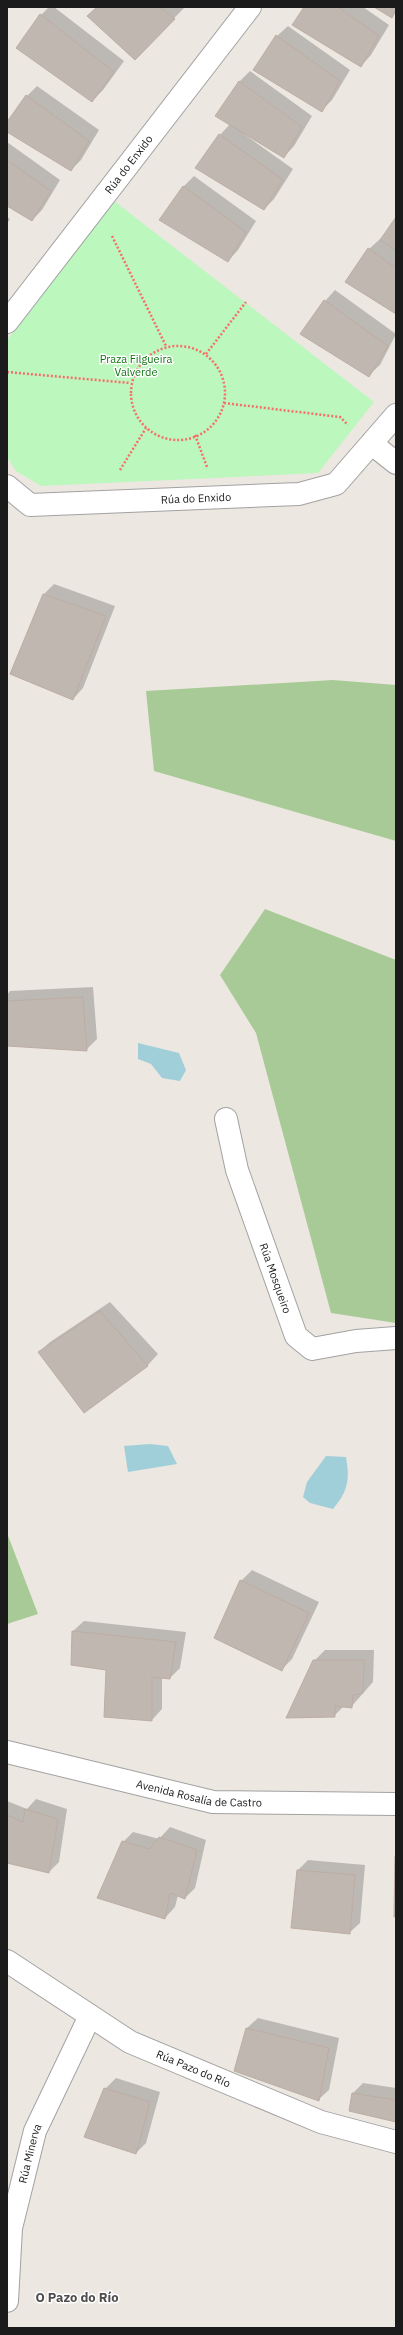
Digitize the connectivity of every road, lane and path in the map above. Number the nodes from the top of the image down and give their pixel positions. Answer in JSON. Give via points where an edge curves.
{"nodes":[{"id":1,"x":250,"y":7,"type":"edge"},
{"id":2,"x":97,"y":205,"type":"junction"},
{"id":3,"x":246,"y":302,"type":"dead end"},
{"id":4,"x":7,"y":322,"type":"edge"},
{"id":5,"x":166,"y":346,"type":"junction"},
{"id":6,"x":206,"y":354,"type":"junction"},
{"id":7,"x":7,"y":372,"type":"edge"},
{"id":8,"x":130,"y":383,"type":"junction"},
{"id":9,"x":224,"y":404,"type":"junction"},
{"id":10,"x":396,"y":416,"type":"edge"},
{"id":11,"x":146,"y":428,"type":"junction"},
{"id":12,"x":372,"y":444,"type":"junction"},
{"id":13,"x":396,"y":463,"type":"edge"},
{"id":14,"x":7,"y":486,"type":"edge"},
{"id":15,"x":102,"y":502,"type":"junction"},
{"id":16,"x":226,"y":1119,"type":"dead end"},
{"id":17,"x":396,"y":1338,"type":"edge"},
{"id":18,"x":7,"y":1752,"type":"edge"},
{"id":19,"x":396,"y":1804,"type":"edge"},
{"id":20,"x":7,"y":1961,"type":"edge"},
{"id":21,"x":90,"y":2016,"type":"junction"},
{"id":22,"x":396,"y":2142,"type":"edge"},
{"id":23,"x":7,"y":2301,"type":"edge"}],
"edges":[{"from":1,"to":2,"type":"street","name":"Rúa do Enxido"},
{"from":2,"to":4,"type":"street","name":"Rúa do Enxido"},
{"from":2,"to":5,"type":"path"},
{"from":3,"to":6,"type":"path"},
{"from":5,"to":6,"type":"path","via":[[191,347]]},
{"from":5,"to":8,"type":"path","via":[[147,355]]},
{"from":6,"to":9,"type":"path","via":[[216,364],[223,378]]},
{"from":7,"to":8,"type":"path"},
{"from":8,"to":11,"type":"path","via":[[130,400],[135,415]]},
{"from":9,"to":11,"type":"path","via":[[216,420],[205,432],[183,440],[157,436]]},
{"from":9,"to":12,"type":"path","via":[[340,417]]},
{"from":10,"to":12,"type":"street","name":"Rúa do Enxido"},
{"from":11,"to":15,"type":"path"},
{"from":12,"to":13,"type":"street"},
{"from":12,"to":15,"type":"street","name":"Rúa do Enxido","via":[[336,484],[299,494]]},
{"from":14,"to":15,"type":"street","name":"Rúa do Enxido","via":[[30,505]]},
{"from":16,"to":17,"type":"street","name":"Rúa Mosqueiro","via":[[237,1170],[296,1336],[312,1350],[356,1341]]},
{"from":18,"to":19,"type":"street","name":"Avenida Rosalía de Castro","via":[[213,1802]]},
{"from":20,"to":21,"type":"street","name":"Rúa Pazo do Río"},
{"from":21,"to":22,"type":"street","name":"Rúa Pazo do Río","via":[[130,2042],[321,2122]]},
{"from":21,"to":23,"type":"street","name":"Rúa Minerva","via":[[35,2131],[11,2228]]}]}
